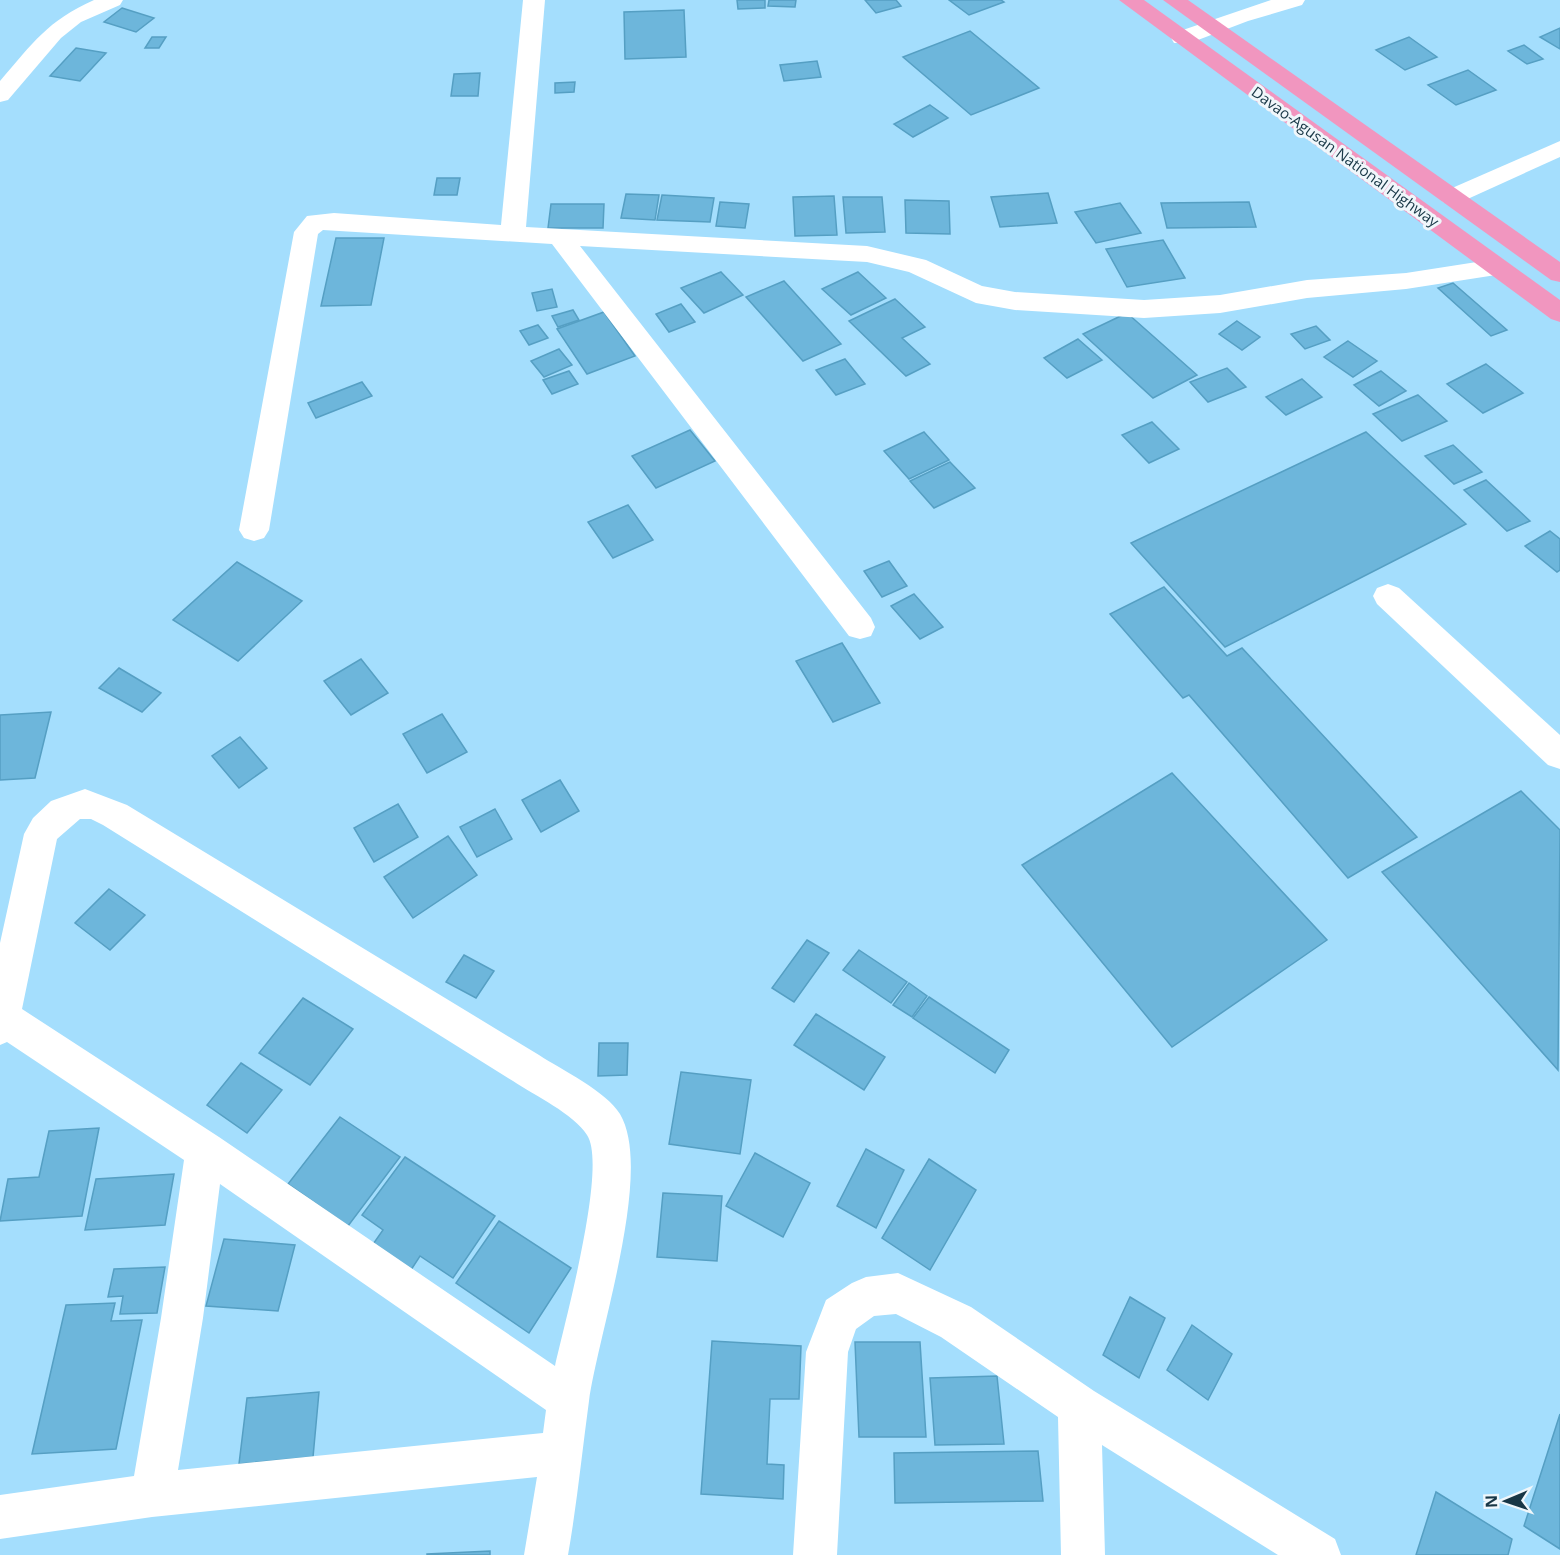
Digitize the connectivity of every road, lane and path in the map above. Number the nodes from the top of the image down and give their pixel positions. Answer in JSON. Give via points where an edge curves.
{"nodes":[{"id":1,"x":112,"y":0,"type":"edge"},
{"id":2,"x":534,"y":0,"type":"edge"},
{"id":3,"x":1130,"y":0,"type":"edge"},
{"id":4,"x":1174,"y":0,"type":"edge"},
{"id":5,"x":1294,"y":0,"type":"edge"},
{"id":6,"x":1212,"y":27,"type":"junction"},
{"id":7,"x":1182,"y":38,"type":"junction"},
{"id":8,"x":0,"y":95,"type":"edge"},
{"id":9,"x":1560,"y":148,"type":"edge"},
{"id":10,"x":1452,"y":197,"type":"junction"},
{"id":11,"x":513,"y":234,"type":"junction"},
{"id":12,"x":560,"y":237,"type":"junction"},
{"id":13,"x":1497,"y":267,"type":"junction"},
{"id":14,"x":1558,"y":270,"type":"edge"},
{"id":15,"x":1560,"y":313,"type":"edge"},
{"id":16,"x":254,"y":530,"type":"dead end"},
{"id":17,"x":1388,"y":596,"type":"dead end"},
{"id":18,"x":860,"y":627,"type":"dead end"},
{"id":19,"x":1560,"y":755,"type":"edge"},
{"id":20,"x":1,"y":1022,"type":"edge"},
{"id":21,"x":205,"y":1151,"type":"junction"},
{"id":22,"x":568,"y":1400,"type":"junction"},
{"id":23,"x":1079,"y":1406,"type":"junction"},
{"id":24,"x":563,"y":1453,"type":"junction"},
{"id":25,"x":152,"y":1496,"type":"junction"},
{"id":26,"x":0,"y":1517,"type":"edge"},
{"id":27,"x":546,"y":1555,"type":"edge"},
{"id":28,"x":815,"y":1555,"type":"edge"},
{"id":29,"x":1083,"y":1555,"type":"edge"},
{"id":30,"x":1319,"y":1555,"type":"edge"}],
"edges":[{"from":1,"to":8,"type":"street","via":[[73,17],[54,33]]},
{"from":2,"to":11,"type":"street"},
{"from":3,"to":7,"type":"highway","name":"Davao-Agusan National Highway"},
{"from":4,"to":6,"type":"highway","name":"Davao-Agusan National Highway"},
{"from":5,"to":6,"type":"street"},
{"from":6,"to":7,"type":"street"},
{"from":6,"to":10,"type":"highway","name":"Davao-Agusan National Highway"},
{"from":7,"to":13,"type":"highway","name":"Davao-Agusan National Highway"},
{"from":9,"to":10,"type":"street"},
{"from":10,"to":14,"type":"highway","name":"Davao-Agusan National Highway"},
{"from":11,"to":12,"type":"street"},
{"from":11,"to":16,"type":"street","via":[[334,221],[310,226]]},
{"from":12,"to":13,"type":"street","via":[[867,254],[917,266],[976,294],[1015,301],[1144,309],[1220,304],[1307,289],[1406,281]]},
{"from":12,"to":18,"type":"street"},
{"from":13,"to":15,"type":"highway","name":"Davao-Agusan National Highway"},
{"from":17,"to":19,"type":"street"},
{"from":20,"to":21,"type":"street"},
{"from":20,"to":22,"type":"street","via":[[41,834],[49,821],[66,809],[90,804],[115,815],[582,1104],[606,1126],[612,1162],[608,1215]]},
{"from":21,"to":22,"type":"street"},
{"from":21,"to":25,"type":"street"},
{"from":22,"to":24,"type":"street"},
{"from":23,"to":28,"type":"street","via":[[956,1322],[898,1293],[866,1297],[841,1315],[826,1352]]},
{"from":23,"to":29,"type":"street"},
{"from":23,"to":30,"type":"street"},
{"from":24,"to":25,"type":"street"},
{"from":24,"to":27,"type":"street"},
{"from":25,"to":26,"type":"street"}]}
